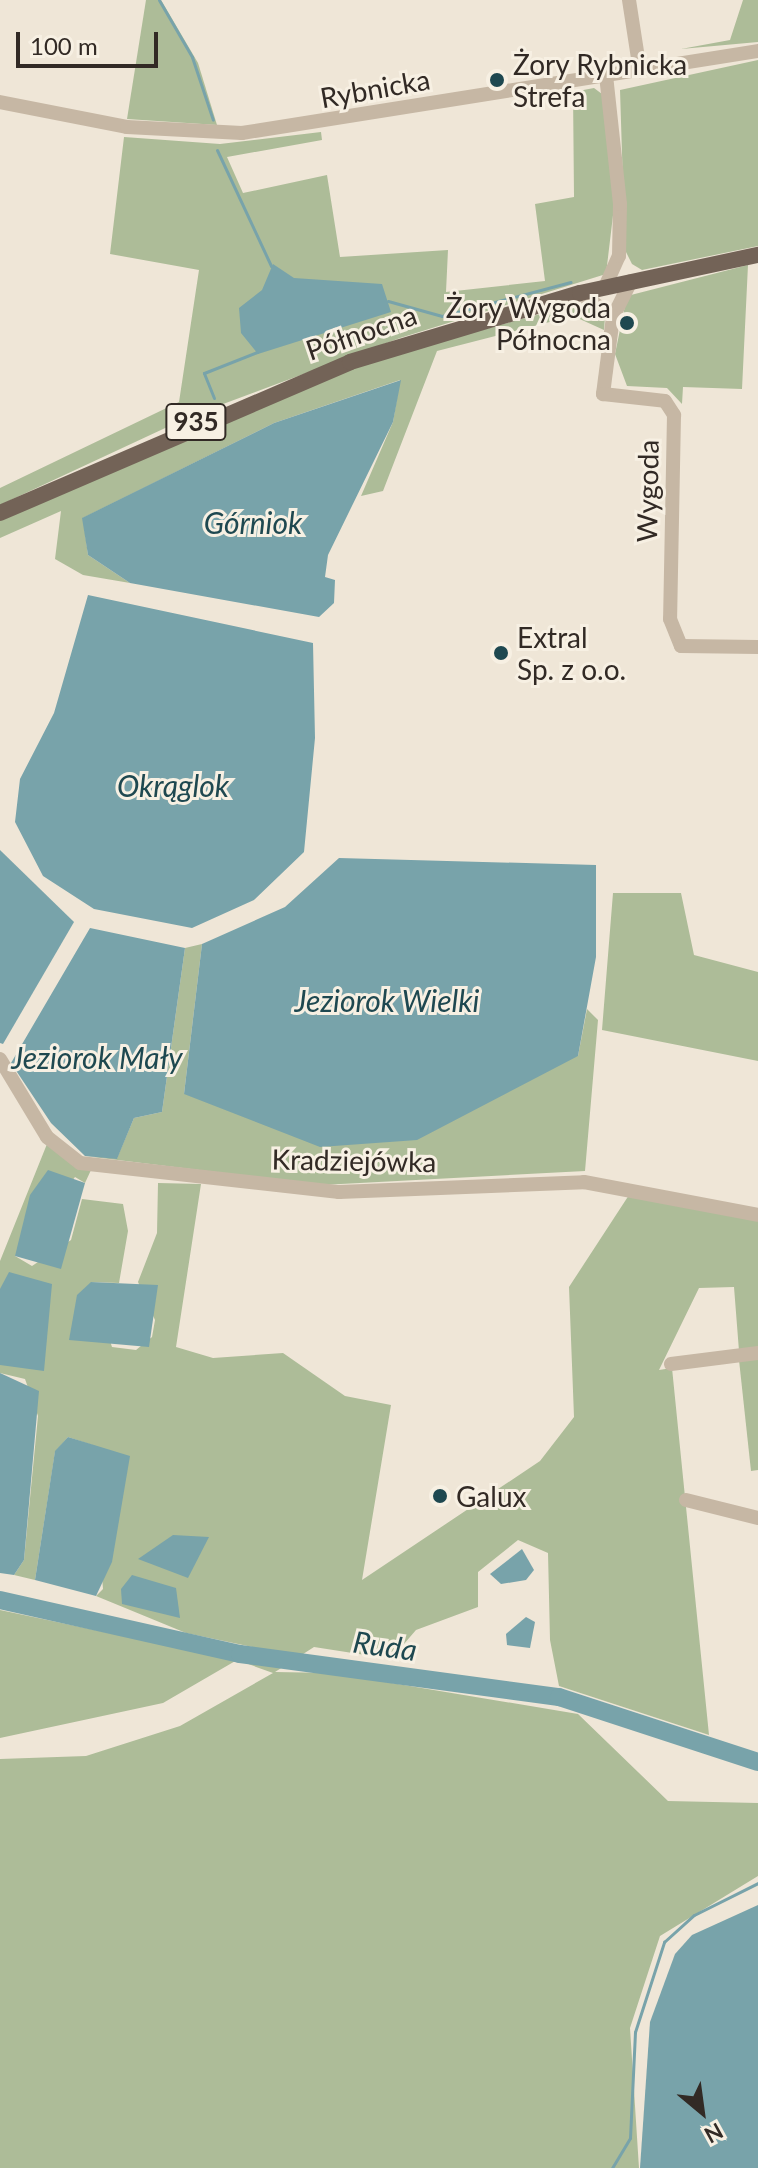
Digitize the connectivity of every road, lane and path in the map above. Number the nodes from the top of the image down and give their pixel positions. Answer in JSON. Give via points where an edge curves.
{"nodes":[{"id":1,"x":629,"y":0,"type":"edge"},
{"id":2,"x":758,"y":51,"type":"edge"},
{"id":3,"x":640,"y":71,"type":"junction"},
{"id":4,"x":606,"y":76,"type":"junction"},
{"id":5,"x":0,"y":102,"type":"edge"},
{"id":6,"x":758,"y":255,"type":"edge"},
{"id":7,"x":619,"y":256,"type":"junction"},
{"id":8,"x":636,"y":279,"type":"junction"},
{"id":9,"x":605,"y":287,"type":"junction"},
{"id":10,"x":580,"y":293,"type":"junction"},
{"id":11,"x":613,"y":317,"type":"junction"},
{"id":12,"x":0,"y":513,"type":"edge"},
{"id":13,"x":758,"y":647,"type":"edge"},
{"id":14,"x":0,"y":1059,"type":"edge"},
{"id":15,"x":758,"y":1215,"type":"edge"},
{"id":16,"x":758,"y":1353,"type":"edge"},
{"id":17,"x":671,"y":1364,"type":"dead end"},
{"id":18,"x":686,"y":1500,"type":"dead end"},
{"id":19,"x":758,"y":1518,"type":"edge"}],
"edges":[{"from":1,"to":3,"type":"street"},
{"from":2,"to":3,"type":"street","name":"Rybnicka"},
{"from":3,"to":4,"type":"street","name":"Rybnicka"},
{"from":4,"to":5,"type":"street","name":"Rybnicka","via":[[239,133],[127,127]]},
{"from":4,"to":7,"type":"street"},
{"from":6,"to":8,"type":"main road","name":"Północna","number":"935"},
{"from":7,"to":8,"type":"street"},
{"from":7,"to":9,"type":"street"},
{"from":8,"to":9,"type":"main road","name":"Północna","number":"935"},
{"from":8,"to":11,"type":"street","name":"Wygoda"},
{"from":9,"to":10,"type":"main road","name":"Północna","number":"935"},
{"from":10,"to":11,"type":"street"},
{"from":10,"to":12,"type":"main road","name":"Północna","number":"935","via":[[293,383]]},
{"from":11,"to":13,"type":"street","name":"Wygoda","via":[[603,394],[665,401],[674,415],[670,619],[681,646]]},
{"from":14,"to":15,"type":"street","name":"Kradziejówka","via":[[47,1137],[80,1163],[339,1192],[584,1182]]},
{"from":16,"to":17,"type":"street"},
{"from":18,"to":19,"type":"street"}]}
